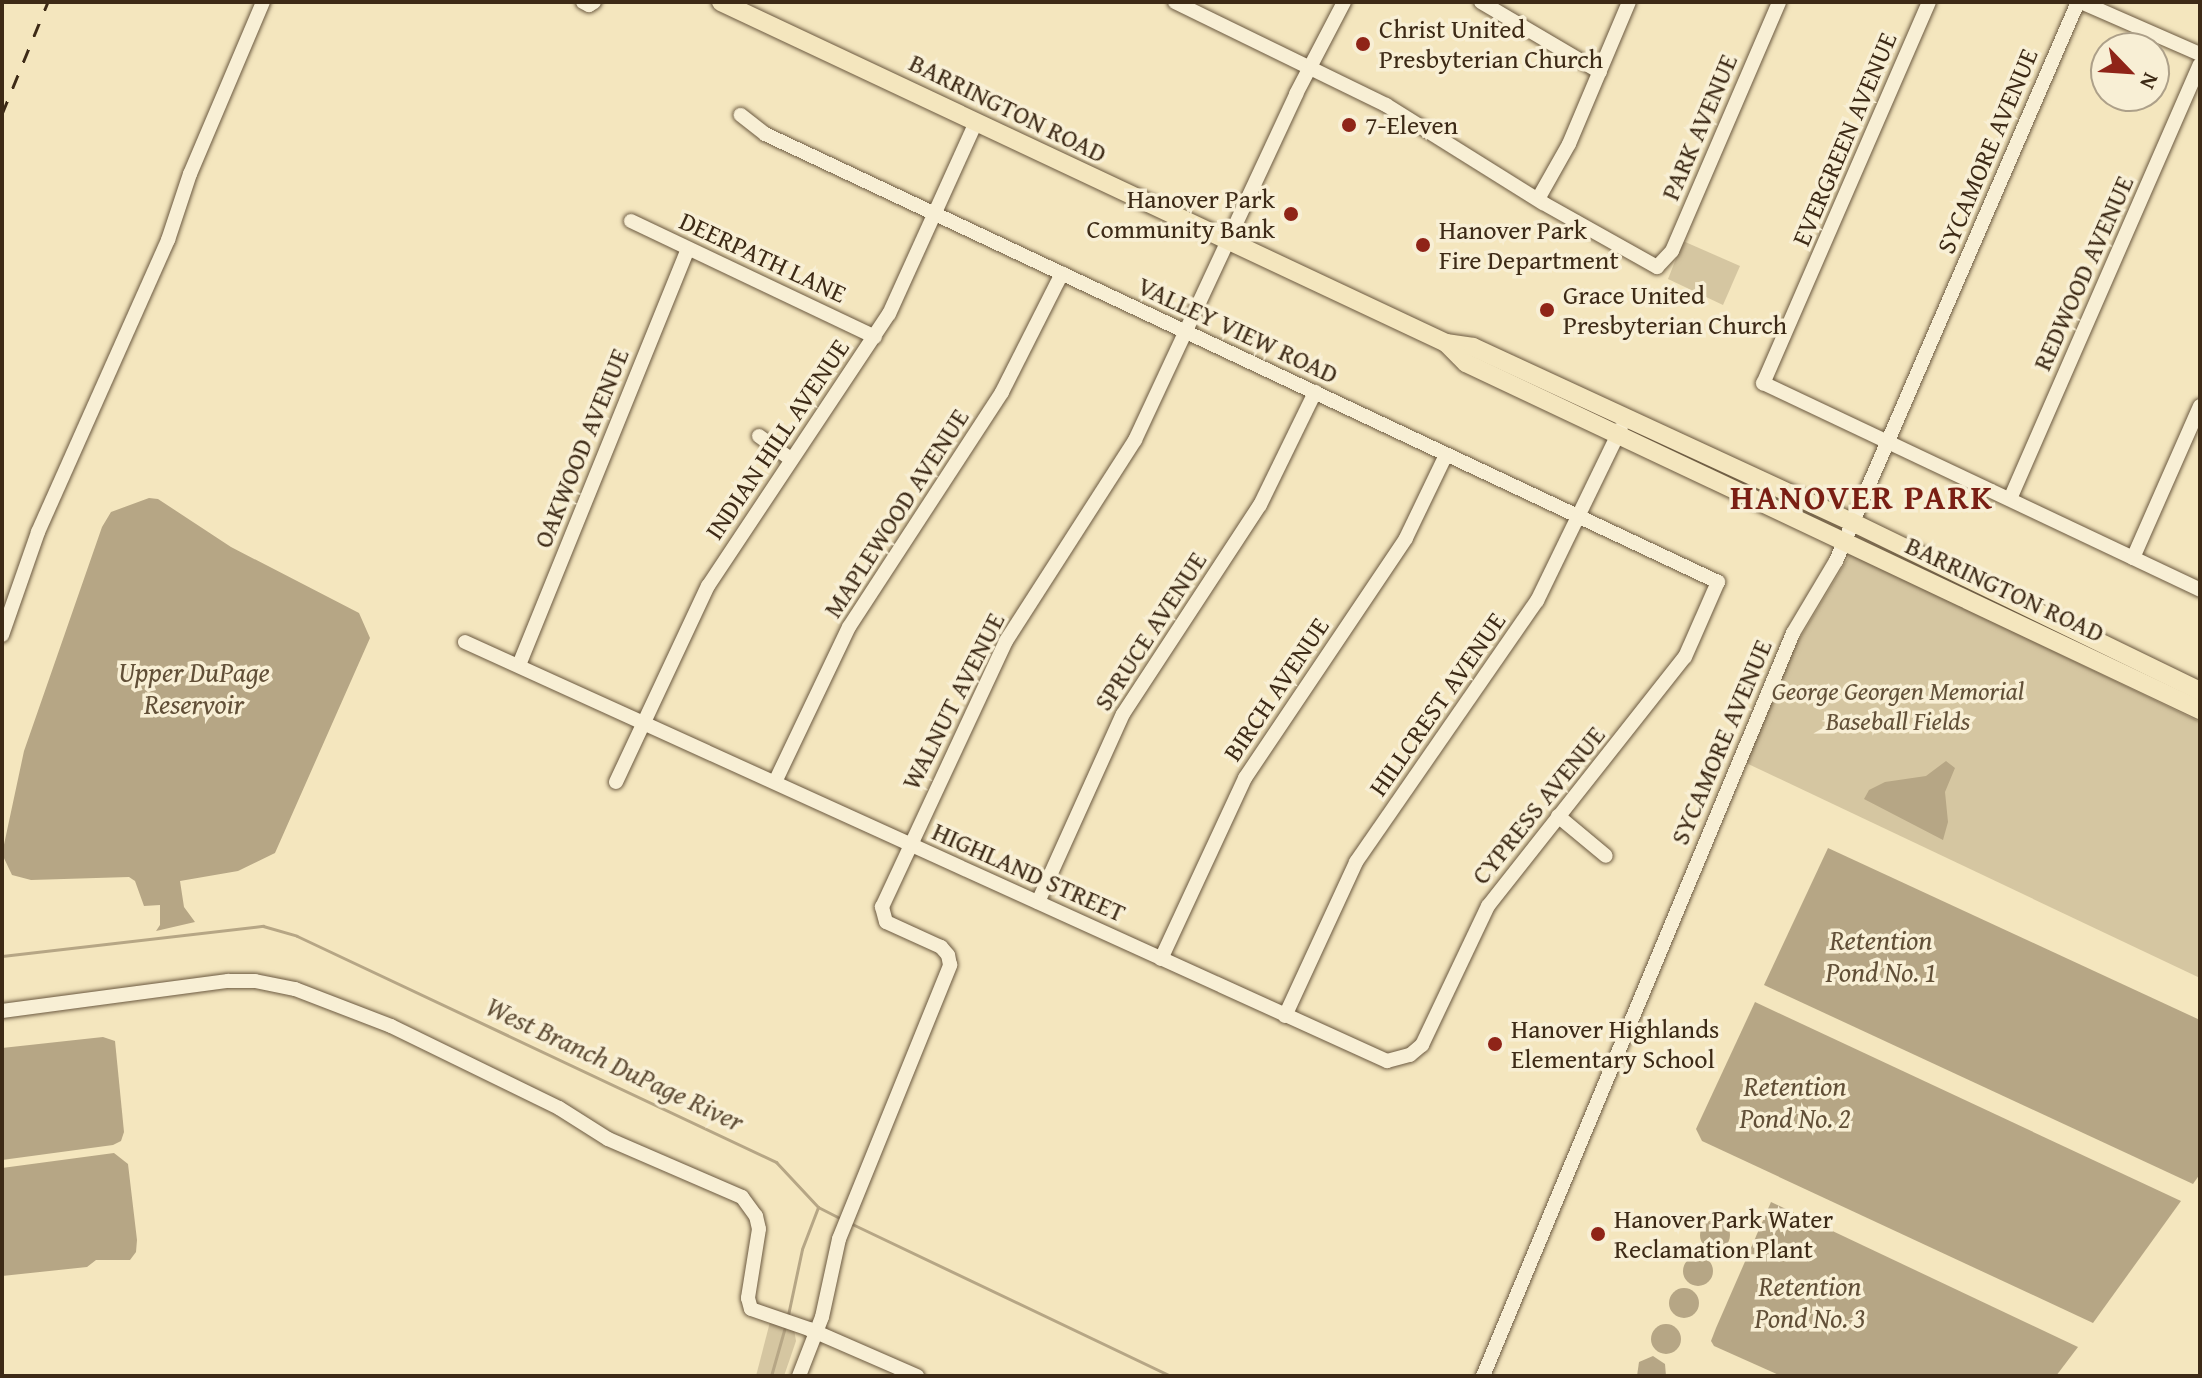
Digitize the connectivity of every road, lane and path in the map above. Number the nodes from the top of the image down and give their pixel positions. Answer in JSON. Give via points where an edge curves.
{"nodes":[{"id":1,"x":263,"y":2,"type":"edge"},
{"id":2,"x":583,"y":2,"type":"edge"},
{"id":3,"x":594,"y":2,"type":"edge"},
{"id":4,"x":721,"y":2,"type":"edge"},
{"id":5,"x":1175,"y":2,"type":"edge"},
{"id":6,"x":1344,"y":2,"type":"edge"},
{"id":7,"x":1481,"y":2,"type":"edge"},
{"id":8,"x":1629,"y":2,"type":"edge"},
{"id":9,"x":1779,"y":2,"type":"edge"},
{"id":10,"x":1929,"y":2,"type":"edge"},
{"id":11,"x":2080,"y":2,"type":"edge"},
{"id":12,"x":2200,"y":54,"type":"edge"},
{"id":13,"x":2200,"y":65,"type":"edge"},
{"id":14,"x":1309,"y":66,"type":"junction"},
{"id":15,"x":1600,"y":72,"type":"junction"},
{"id":16,"x":741,"y":115,"type":"dead end"},
{"id":17,"x":976,"y":122,"type":"junction"},
{"id":18,"x":1538,"y":199,"type":"junction"},
{"id":19,"x":936,"y":213,"type":"junction"},
{"id":20,"x":631,"y":221,"type":"dead end"},
{"id":21,"x":1228,"y":241,"type":"junction"},
{"id":22,"x":688,"y":249,"type":"junction"},
{"id":23,"x":1062,"y":273,"type":"junction"},
{"id":24,"x":1186,"y":331,"type":"junction"},
{"id":25,"x":875,"y":337,"type":"junction"},
{"id":26,"x":1315,"y":392,"type":"junction"},
{"id":27,"x":2200,"y":406,"type":"edge"},
{"id":28,"x":1622,"y":426,"type":"junction"},
{"id":29,"x":759,"y":436,"type":"dead end"},
{"id":30,"x":1887,"y":443,"type":"junction"},
{"id":31,"x":1446,"y":455,"type":"junction"},
{"id":32,"x":791,"y":459,"type":"junction"},
{"id":33,"x":2010,"y":499,"type":"junction"},
{"id":34,"x":1579,"y":517,"type":"junction"},
{"id":35,"x":1852,"y":522,"type":"junction"},
{"id":36,"x":1843,"y":541,"type":"junction"},
{"id":37,"x":2133,"y":558,"type":"junction"},
{"id":38,"x":1718,"y":582,"type":"joint"},
{"id":39,"x":2200,"y":590,"type":"edge"},
{"id":40,"x":2,"y":635,"type":"edge"},
{"id":41,"x":465,"y":642,"type":"dead end"},
{"id":42,"x":519,"y":665,"type":"junction"},
{"id":43,"x":2200,"y":691,"type":"edge"},
{"id":44,"x":2200,"y":710,"type":"edge"},
{"id":45,"x":644,"y":722,"type":"junction"},
{"id":46,"x":616,"y":782,"type":"dead end"},
{"id":47,"x":775,"y":782,"type":"junction"},
{"id":48,"x":1558,"y":816,"type":"junction"},
{"id":49,"x":909,"y":844,"type":"junction"},
{"id":50,"x":1606,"y":856,"type":"dead end"},
{"id":51,"x":1038,"y":902,"type":"junction"},
{"id":52,"x":1161,"y":959,"type":"junction"},
{"id":53,"x":2,"y":1011,"type":"edge"},
{"id":54,"x":1285,"y":1016,"type":"junction"},
{"id":55,"x":1400,"y":1059,"type":"joint"},
{"id":56,"x":816,"y":1334,"type":"junction"},
{"id":57,"x":799,"y":1376,"type":"edge"},
{"id":58,"x":917,"y":1376,"type":"edge"},
{"id":59,"x":1483,"y":1376,"type":"edge"}],
"edges":[{"from":1,"to":40,"type":"street","via":[[190,174],[168,240],[38,532]]},
{"from":2,"to":3,"type":"street"},
{"from":4,"to":17,"type":"main road","name":"BARRINGTON ROAD"},
{"from":5,"to":14,"type":"street"},
{"from":6,"to":14,"type":"street","name":"WALNUT AVENUE"},
{"from":7,"to":15,"type":"street"},
{"from":8,"to":15,"type":"street"},
{"from":9,"to":18,"type":"street","name":"PARK AVENUE","via":[[1672,251],[1657,267]]},
{"from":10,"to":30,"type":"street","name":"EVERGREEN AVENUE","via":[[1763,383]]},
{"from":11,"to":12,"type":"street"},
{"from":11,"to":30,"type":"street","name":"SYCAMORE AVENUE"},
{"from":13,"to":33,"type":"street","name":"REDWOOD AVENUE"},
{"from":14,"to":18,"type":"street","via":[[1386,105]]},
{"from":14,"to":21,"type":"street","name":"WALNUT AVENUE"},
{"from":15,"to":18,"type":"street"},
{"from":16,"to":19,"type":"street","name":"VALLEY VIEW ROAD","via":[[765,134]]},
{"from":17,"to":19,"type":"street","name":"INDIAN HILL AVENUE"},
{"from":17,"to":21,"type":"main road","name":"BARRINGTON ROAD"},
{"from":19,"to":23,"type":"street","name":"VALLEY VIEW ROAD"},
{"from":19,"to":25,"type":"street","name":"INDIAN HILL AVENUE"},
{"from":20,"to":22,"type":"street","name":"DEERPATH LANE"},
{"from":21,"to":24,"type":"street","name":"WALNUT AVENUE"},
{"from":21,"to":28,"type":"main road","name":"BARRINGTON ROAD","via":[[1446,343],[1466,363]]},
{"from":22,"to":25,"type":"street","name":"DEERPATH LANE"},
{"from":22,"to":42,"type":"street","name":"OAKWOOD AVENUE"},
{"from":23,"to":24,"type":"street","name":"VALLEY VIEW ROAD"},
{"from":23,"to":47,"type":"street","name":"MAPLEWOOD AVENUE","via":[[1002,392],[849,627]]},
{"from":24,"to":26,"type":"street","name":"VALLEY VIEW ROAD"},
{"from":24,"to":49,"type":"street","name":"WALNUT AVENUE","via":[[1135,440],[1006,641]]},
{"from":25,"to":32,"type":"street","name":"INDIAN HILL AVENUE"},
{"from":26,"to":31,"type":"street","name":"VALLEY VIEW ROAD"},
{"from":26,"to":51,"type":"street","name":"SPRUCE AVENUE","via":[[1260,505],[1123,714]]},
{"from":27,"to":37,"type":"street"},
{"from":28,"to":34,"type":"street","name":"HILLCREST AVENUE"},
{"from":28,"to":35,"type":"main road","name":"BARRINGTON ROAD"},
{"from":28,"to":36,"type":"main road","name":"BARRINGTON ROAD"},
{"from":29,"to":32,"type":"street"},
{"from":30,"to":33,"type":"street"},
{"from":30,"to":35,"type":"street","name":"SYCAMORE AVENUE"},
{"from":31,"to":34,"type":"street","name":"VALLEY VIEW ROAD"},
{"from":31,"to":52,"type":"street","name":"BIRCH AVENUE","via":[[1401,546],[1245,778]]},
{"from":32,"to":45,"type":"street","name":"INDIAN HILL AVENUE","via":[[703,595]]},
{"from":33,"to":37,"type":"street"},
{"from":34,"to":38,"type":"street","name":"VALLEY VIEW ROAD"},
{"from":34,"to":54,"type":"street","name":"HILLCREST AVENUE","via":[[1537,601],[1356,862]]},
{"from":35,"to":36,"type":"street","name":"SYCAMORE AVENUE"},
{"from":35,"to":43,"type":"main road","name":"BARRINGTON ROAD"},
{"from":36,"to":44,"type":"main road","name":"BARRINGTON ROAD"},
{"from":36,"to":59,"type":"street","name":"SYCAMORE AVENUE","via":[[1793,633]]},
{"from":37,"to":39,"type":"street"},
{"from":38,"to":48,"type":"street","name":"CYPRESS AVENUE","via":[[1679,667]]},
{"from":41,"to":42,"type":"street","name":"HIGHLAND STREET"},
{"from":42,"to":45,"type":"street","name":"HIGHLAND STREET"},
{"from":45,"to":46,"type":"street","name":"INDIAN HILL AVENUE"},
{"from":45,"to":47,"type":"street","name":"HIGHLAND STREET"},
{"from":47,"to":49,"type":"street","name":"HIGHLAND STREET"},
{"from":48,"to":50,"type":"street"},
{"from":48,"to":55,"type":"street","name":"CYPRESS AVENUE","via":[[1488,906],[1422,1045]]},
{"from":49,"to":51,"type":"street","name":"HIGHLAND STREET"},
{"from":49,"to":56,"type":"street","name":"WALNUT AVENUE","via":[[881,913],[886,922],[944,950],[950,965],[839,1239]]},
{"from":51,"to":52,"type":"street","name":"HIGHLAND STREET"},
{"from":52,"to":54,"type":"street","name":"HIGHLAND STREET"},
{"from":53,"to":56,"type":"street","via":[[255,981],[295,989],[391,1026],[559,1108],[608,1139],[742,1197],[759,1229],[748,1298],[751,1309]]},
{"from":54,"to":55,"type":"street","name":"HIGHLAND STREET","via":[[1377,1058]]},
{"from":56,"to":57,"type":"street","name":"WALNUT AVENUE"},
{"from":56,"to":58,"type":"street"}]}
